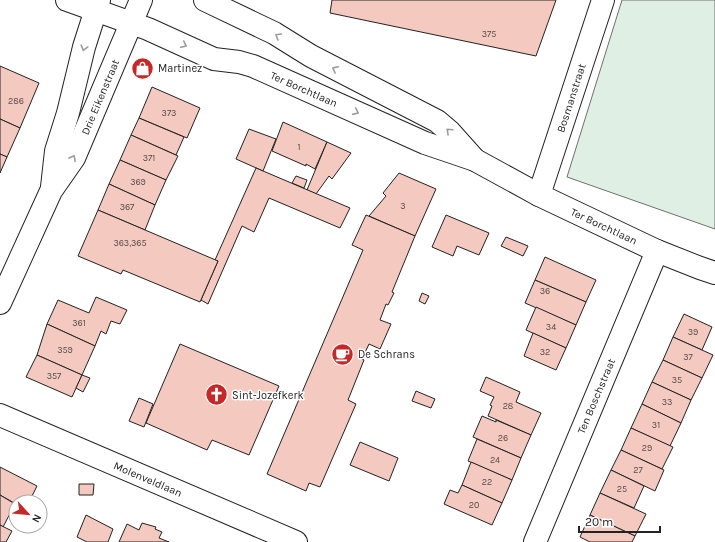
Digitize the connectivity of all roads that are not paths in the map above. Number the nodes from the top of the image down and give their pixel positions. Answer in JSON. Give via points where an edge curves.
{"nodes":[{"id":1,"x":67,"y":0,"type":"edge"},
{"id":2,"x":141,"y":0,"type":"edge"},
{"id":3,"x":205,"y":0,"type":"edge"},
{"id":4,"x":603,"y":0,"type":"edge"},
{"id":5,"x":97,"y":5,"type":"edge"},
{"id":6,"x":132,"y":22,"type":"junction"},
{"id":7,"x":474,"y":160,"type":"junction"},
{"id":8,"x":51,"y":191,"type":"junction"},
{"id":9,"x":538,"y":195,"type":"junction"},
{"id":10,"x":658,"y":251,"type":"junction"},
{"id":11,"x":715,"y":273,"type":"edge"},
{"id":12,"x":0,"y":303,"type":"edge"},
{"id":13,"x":0,"y":415,"type":"edge"},
{"id":14,"x":296,"y":542,"type":"edge"},
{"id":15,"x":535,"y":542,"type":"edge"}],
"edges":[{"from":1,"to":5,"type":"street","name":"Ter Borchtlaan"},
{"from":2,"to":6,"type":"street","name":"Drie Eikenstraat"},
{"from":7,"to":3,"type":"street","name":"Ter Borchtlaan","one_way":true,"via":[[437,121],[311,56],[274,33]]},
{"from":4,"to":9,"type":"street","name":"Bosmanstraat"},
{"from":5,"to":6,"type":"street","name":"Ter Borchtlaan"},
{"from":5,"to":8,"type":"street","name":"Drie Eikenstraat","one_way":true,"via":[[56,151]]},
{"from":6,"to":7,"type":"street","name":"Ter Borchtlaan","one_way":true,"via":[[214,58],[253,66],[426,143]]},
{"from":8,"to":6,"type":"street","name":"Drie Eikenstraat","one_way":true,"via":[[74,158]]},
{"from":7,"to":9,"type":"street","name":"Ter Borchtlaan"},
{"from":8,"to":12,"type":"street","name":"Drie Eikenstraat"},
{"from":9,"to":10,"type":"street","name":"Ter Borchtlaan"},
{"from":10,"to":11,"type":"street","name":"Ter Borchtlaan"},
{"from":10,"to":15,"type":"street","name":"Ten Boschstraat"},
{"from":13,"to":14,"type":"street","name":"Molenveldlaan"}]}
